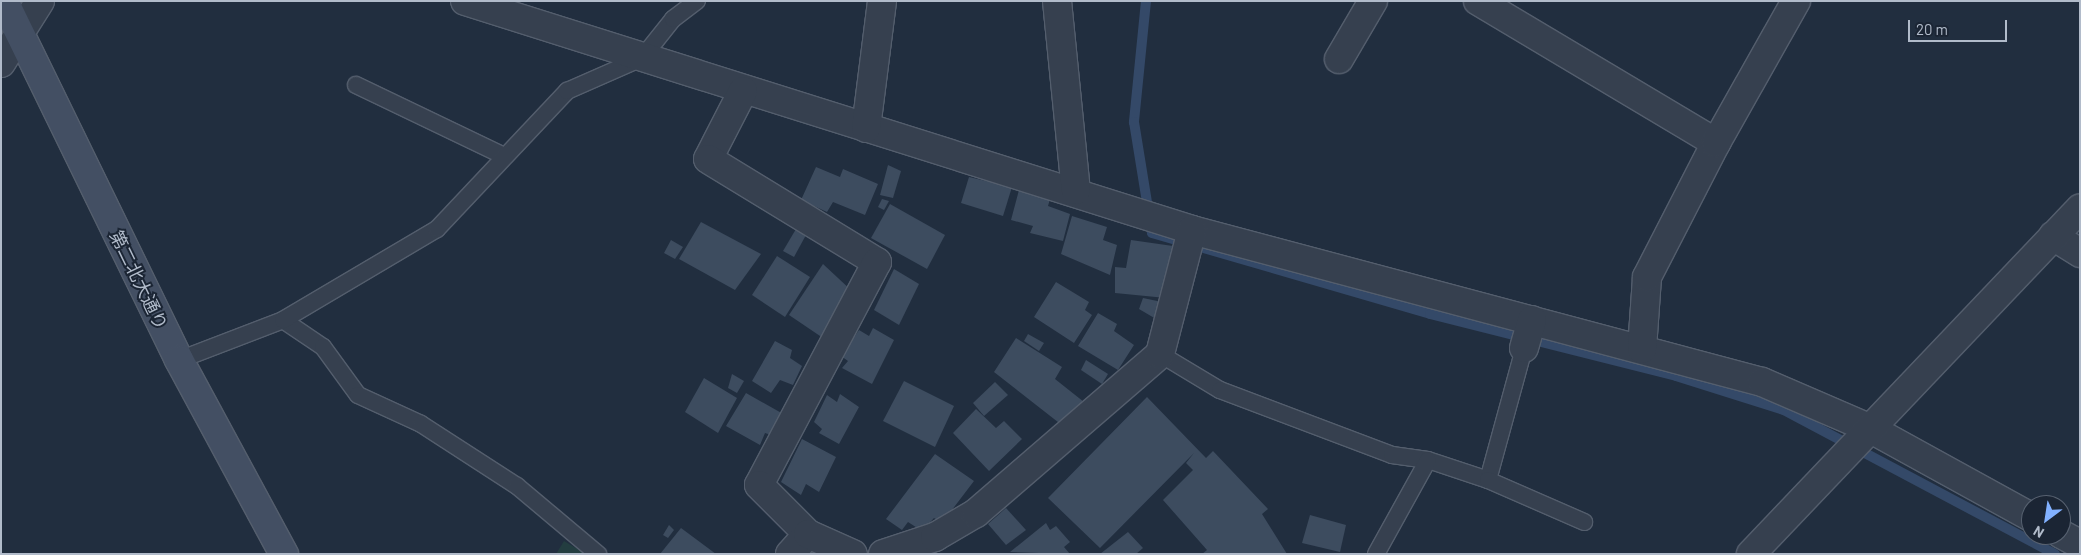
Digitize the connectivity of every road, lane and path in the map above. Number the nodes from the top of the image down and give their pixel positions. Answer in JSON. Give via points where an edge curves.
{"nodes":[{"id":1,"x":4,"y":1,"type":"edge"},
{"id":2,"x":40,"y":1,"type":"edge"},
{"id":3,"x":465,"y":1,"type":"edge"},
{"id":4,"x":697,"y":1,"type":"edge"},
{"id":5,"x":882,"y":1,"type":"edge"},
{"id":6,"x":1057,"y":1,"type":"edge"},
{"id":7,"x":1373,"y":1,"type":"edge"},
{"id":8,"x":1478,"y":1,"type":"edge"},
{"id":9,"x":1796,"y":1,"type":"edge"},
{"id":10,"x":19,"y":35,"type":"junction"},
{"id":11,"x":642,"y":58,"type":"junction"},
{"id":12,"x":1338,"y":59,"type":"dead end"},
{"id":13,"x":1,"y":64,"type":"edge"},
{"id":14,"x":356,"y":85,"type":"dead end"},
{"id":15,"x":743,"y":92,"type":"junction"},
{"id":16,"x":866,"y":128,"type":"junction"},
{"id":17,"x":1716,"y":143,"type":"junction"},
{"id":18,"x":502,"y":155,"type":"junction"},
{"id":19,"x":1076,"y":190,"type":"junction"},
{"id":20,"x":2080,"y":208,"type":"edge"},
{"id":21,"x":1184,"y":228,"type":"junction"},
{"id":22,"x":2053,"y":236,"type":"junction"},
{"id":23,"x":2080,"y":253,"type":"edge"},
{"id":24,"x":283,"y":320,"type":"junction"},
{"id":25,"x":1529,"y":332,"type":"junction"},
{"id":26,"x":1642,"y":348,"type":"junction"},
{"id":27,"x":1160,"y":354,"type":"junction"},
{"id":28,"x":179,"y":360,"type":"junction"},
{"id":29,"x":1859,"y":441,"type":"junction"},
{"id":30,"x":1428,"y":460,"type":"junction"},
{"id":31,"x":1488,"y":480,"type":"junction"},
{"id":32,"x":2021,"y":513,"type":"edge"},
{"id":33,"x":1584,"y":522,"type":"dead end"},
{"id":34,"x":808,"y":534,"type":"junction"},
{"id":35,"x":284,"y":554,"type":"edge"},
{"id":36,"x":598,"y":554,"type":"edge"},
{"id":37,"x":790,"y":554,"type":"edge"},
{"id":38,"x":853,"y":554,"type":"edge"},
{"id":39,"x":883,"y":554,"type":"edge"},
{"id":40,"x":1376,"y":554,"type":"edge"},
{"id":41,"x":1751,"y":554,"type":"edge"}],
"edges":[{"from":1,"to":10,"type":"street","name":"第二北大通り"},
{"from":2,"to":10,"type":"street"},
{"from":3,"to":11,"type":"street"},
{"from":4,"to":11,"type":"lane","via":[[673,19]]},
{"from":5,"to":16,"type":"street"},
{"from":6,"to":19,"type":"street"},
{"from":7,"to":12,"type":"street"},
{"from":8,"to":17,"type":"street"},
{"from":9,"to":17,"type":"street"},
{"from":10,"to":13,"type":"street"},
{"from":10,"to":28,"type":"street","name":"第二北大通り"},
{"from":11,"to":15,"type":"street"},
{"from":11,"to":18,"type":"lane","via":[[567,91]]},
{"from":14,"to":18,"type":"lane"},
{"from":15,"to":16,"type":"street"},
{"from":15,"to":34,"type":"street","via":[[708,159],[876,262],[759,485]]},
{"from":16,"to":19,"type":"street"},
{"from":17,"to":26,"type":"street","via":[[1646,278]]},
{"from":18,"to":24,"type":"lane","via":[[437,229]]},
{"from":19,"to":21,"type":"street"},
{"from":20,"to":22,"type":"street"},
{"from":21,"to":25,"type":"street"},
{"from":21,"to":27,"type":"street","via":[[1182,266]]},
{"from":22,"to":23,"type":"street"},
{"from":22,"to":29,"type":"street"},
{"from":24,"to":28,"type":"lane"},
{"from":24,"to":36,"type":"lane","via":[[323,347],[358,395],[421,424],[517,486]]},
{"from":25,"to":26,"type":"street"},
{"from":25,"to":31,"type":"lane"},
{"from":26,"to":29,"type":"street","via":[[1762,382]]},
{"from":27,"to":30,"type":"lane","via":[[1220,390],[1392,454]]},
{"from":27,"to":39,"type":"street","via":[[976,513],[935,537]]},
{"from":28,"to":35,"type":"street","name":"第二北大通り"},
{"from":29,"to":32,"type":"street"},
{"from":29,"to":41,"type":"street"},
{"from":30,"to":31,"type":"lane"},
{"from":30,"to":40,"type":"lane"},
{"from":31,"to":33,"type":"lane"},
{"from":34,"to":37,"type":"street"},
{"from":34,"to":38,"type":"street"}]}
